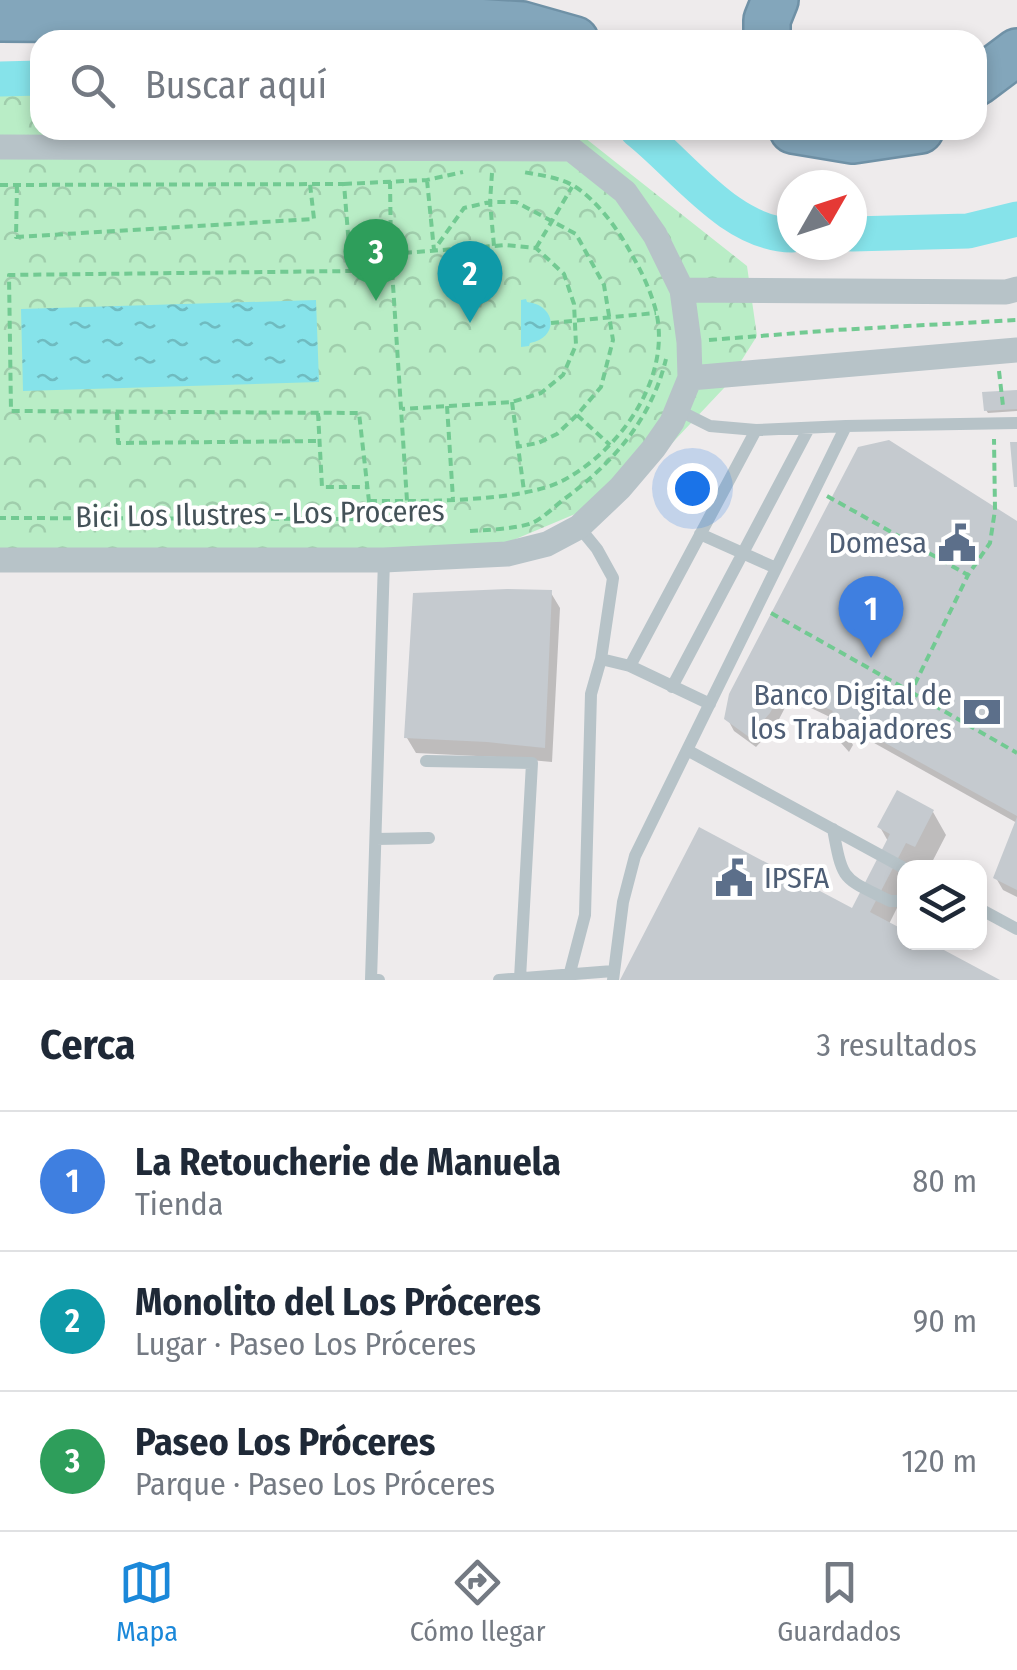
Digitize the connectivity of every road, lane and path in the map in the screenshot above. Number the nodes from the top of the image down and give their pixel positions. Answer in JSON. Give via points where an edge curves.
{"nodes":[{"id":1,"x":776,"y":0,"type":"edge"},
{"id":2,"x":0,"y":18,"type":"edge"},
{"id":3,"x":542,"y":30,"type":"edge"},
{"id":4,"x":766,"y":30,"type":"edge"},
{"id":5,"x":1017,"y":52,"type":"edge"},
{"id":6,"x":987,"y":74,"type":"edge"},
{"id":7,"x":1017,"y":89,"type":"edge"},
{"id":8,"x":987,"y":110,"type":"edge"},
{"id":9,"x":0,"y":148,"type":"edge"},
{"id":10,"x":555,"y":170,"type":"dead end"},
{"id":11,"x":478,"y":172,"type":"dead end"},
{"id":12,"x":504,"y":172,"type":"dead end"},
{"id":13,"x":517,"y":172,"type":"dead end"},
{"id":14,"x":427,"y":180,"type":"junction"},
{"id":15,"x":390,"y":181,"type":"junction"},
{"id":16,"x":310,"y":184,"type":"junction"},
{"id":17,"x":344,"y":184,"type":"junction"},
{"id":18,"x":0,"y":185,"type":"edge"},
{"id":19,"x":17,"y":185,"type":"junction"},
{"id":20,"x":573,"y":186,"type":"junction"},
{"id":21,"x":602,"y":201,"type":"dead end"},
{"id":22,"x":490,"y":202,"type":"junction"},
{"id":23,"x":552,"y":222,"type":"junction"},
{"id":24,"x":494,"y":246,"type":"junction"},
{"id":25,"x":536,"y":248,"type":"junction"},
{"id":26,"x":434,"y":250,"type":"junction"},
{"id":27,"x":392,"y":254,"type":"junction"},
{"id":28,"x":1017,"y":289,"type":"edge"},
{"id":29,"x":670,"y":292,"type":"junction"},
{"id":30,"x":660,"y":312,"type":"junction"},
{"id":31,"x":610,"y":318,"type":"junction"},
{"id":32,"x":1017,"y":320,"type":"edge"},
{"id":33,"x":575,"y":321,"type":"junction"},
{"id":34,"x":551,"y":323,"type":"dead end"},
{"id":35,"x":679,"y":343,"type":"junction"},
{"id":36,"x":1007,"y":351,"type":"edge"},
{"id":37,"x":690,"y":378,"type":"junction"},
{"id":38,"x":512,"y":402,"type":"junction"},
{"id":39,"x":447,"y":406,"type":"junction"},
{"id":40,"x":402,"y":410,"type":"junction"},
{"id":41,"x":678,"y":410,"type":"junction"},
{"id":42,"x":117,"y":412,"type":"junction"},
{"id":43,"x":318,"y":413,"type":"junction"},
{"id":44,"x":577,"y":415,"type":"junction"},
{"id":45,"x":1017,"y":423,"type":"edge"},
{"id":46,"x":1001,"y":424,"type":"junction"},
{"id":47,"x":846,"y":426,"type":"junction"},
{"id":48,"x":809,"y":428,"type":"junction"},
{"id":49,"x":756,"y":430,"type":"junction"},
{"id":50,"x":320,"y":442,"type":"junction"},
{"id":51,"x":610,"y":445,"type":"junction"},
{"id":52,"x":516,"y":447,"type":"junction"},
{"id":53,"x":367,"y":487,"type":"junction"},
{"id":54,"x":524,"y":493,"type":"junction"},
{"id":55,"x":831,"y":498,"type":"dead end"},
{"id":56,"x":453,"y":499,"type":"junction"},
{"id":57,"x":369,"y":501,"type":"junction"},
{"id":58,"x":407,"y":501,"type":"junction"},
{"id":59,"x":0,"y":518,"type":"edge"},
{"id":60,"x":579,"y":527,"type":"junction"},
{"id":61,"x":466,"y":532,"type":"dead end"},
{"id":62,"x":700,"y":534,"type":"junction"},
{"id":63,"x":743,"y":552,"type":"junction"},
{"id":64,"x":0,"y":560,"type":"edge"},
{"id":65,"x":384,"y":560,"type":"junction"},
{"id":66,"x":776,"y":568,"type":"junction"},
{"id":67,"x":968,"y":575,"type":"junction"},
{"id":68,"x":773,"y":614,"type":"dead end"},
{"id":69,"x":601,"y":658,"type":"junction"},
{"id":70,"x":630,"y":666,"type":"junction"},
{"id":71,"x":672,"y":687,"type":"junction"},
{"id":72,"x":910,"y":692,"type":"junction"},
{"id":73,"x":710,"y":704,"type":"junction"},
{"id":74,"x":687,"y":750,"type":"junction"},
{"id":75,"x":1017,"y":752,"type":"edge"},
{"id":76,"x":426,"y":762,"type":"dead end"},
{"id":77,"x":833,"y":829,"type":"junction"},
{"id":78,"x":429,"y":838,"type":"dead end"},
{"id":79,"x":376,"y":839,"type":"junction"},
{"id":80,"x":897,"y":864,"type":"edge"},
{"id":81,"x":897,"y":902,"type":"edge"},
{"id":82,"x":987,"y":913,"type":"edge"},
{"id":83,"x":1017,"y":929,"type":"edge"},
{"id":84,"x":613,"y":975,"type":"edge"},
{"id":85,"x":520,"y":978,"type":"edge"},
{"id":86,"x":569,"y":978,"type":"edge"},
{"id":87,"x":379,"y":980,"type":"edge"},
{"id":88,"x":499,"y":980,"type":"edge"}],
"edges":[{"from":1,"to":4,"type":"highway"},
{"from":2,"to":3,"type":"highway","via":[[459,21]]},
{"from":5,"to":6,"type":"highway"},
{"from":7,"to":8,"type":"highway"},
{"from":9,"to":29,"type":"street","via":[[571,149],[625,192],[655,234]]},
{"from":10,"to":21,"type":"path"},
{"from":11,"to":14,"type":"path"},
{"from":12,"to":22,"type":"path","via":[[492,173]]},
{"from":13,"to":20,"type":"path"},
{"from":14,"to":15,"type":"path"},
{"from":14,"to":26,"type":"path"},
{"from":15,"to":17,"type":"path"},
{"from":15,"to":27,"type":"path"},
{"from":16,"to":17,"type":"path"},
{"from":16,"to":19,"type":"path"},
{"from":16,"to":19,"type":"path","via":[[314,219],[16,236]]},
{"from":17,"to":42,"type":"path","via":[[351,271],[8,276],[11,411]]},
{"from":18,"to":19,"type":"path"},
{"from":20,"to":23,"type":"path"},
{"from":20,"to":30,"type":"path","via":[[622,236]]},
{"from":22,"to":23,"type":"path","via":[[516,202]]},
{"from":22,"to":24,"type":"path"},
{"from":22,"to":26,"type":"path","via":[[464,208]]},
{"from":23,"to":25,"type":"path"},
{"from":23,"to":31,"type":"path","via":[[576,234],[590,256]]},
{"from":24,"to":25,"type":"path"},
{"from":24,"to":26,"type":"path"},
{"from":25,"to":33,"type":"path","via":[[564,274]]},
{"from":26,"to":27,"type":"path"},
{"from":27,"to":40,"type":"path"},
{"from":28,"to":29,"type":"street"},
{"from":29,"to":30,"type":"path"},
{"from":29,"to":35,"type":"street"},
{"from":30,"to":31,"type":"path"},
{"from":30,"to":51,"type":"path","via":[[642,403]]},
{"from":31,"to":33,"type":"path"},
{"from":31,"to":44,"type":"path","via":[[613,340],[601,387]]},
{"from":32,"to":35,"type":"path"},
{"from":33,"to":34,"type":"path"},
{"from":33,"to":38,"type":"path","via":[[576,344],[563,375],[541,393]]},
{"from":35,"to":37,"type":"street"},
{"from":35,"to":61,"type":"path","name":"Bici Los Ilustres - Los Proceres","via":[[621,449],[571,494],[532,523]]},
{"from":36,"to":37,"type":"street"},
{"from":36,"to":46,"type":"path"},
{"from":37,"to":41,"type":"street"},
{"from":38,"to":39,"type":"path"},
{"from":38,"to":52,"type":"path"},
{"from":39,"to":40,"type":"path"},
{"from":39,"to":56,"type":"path"},
{"from":40,"to":58,"type":"path"},
{"from":41,"to":49,"type":"lane","via":[[710,426]]},
{"from":41,"to":60,"type":"street","via":[[654,448]]},
{"from":42,"to":43,"type":"path"},
{"from":42,"to":50,"type":"path","via":[[118,443]]},
{"from":43,"to":50,"type":"path"},
{"from":43,"to":53,"type":"path","via":[[359,414]]},
{"from":44,"to":51,"type":"path"},
{"from":44,"to":52,"type":"path","via":[[538,444]]},
{"from":45,"to":46,"type":"lane"},
{"from":46,"to":47,"type":"lane"},
{"from":46,"to":67,"type":"path","via":[[993,442],[990,544]]},
{"from":47,"to":48,"type":"lane"},
{"from":47,"to":66,"type":"lane"},
{"from":48,"to":49,"type":"lane"},
{"from":48,"to":63,"type":"lane"},
{"from":49,"to":62,"type":"lane"},
{"from":50,"to":53,"type":"path","via":[[322,487]]},
{"from":51,"to":54,"type":"path","via":[[562,481]]},
{"from":52,"to":54,"type":"path"},
{"from":53,"to":57,"type":"path"},
{"from":54,"to":56,"type":"path"},
{"from":55,"to":67,"type":"path"},
{"from":56,"to":58,"type":"path"},
{"from":57,"to":58,"type":"path"},
{"from":57,"to":59,"type":"path","via":[[371,518]]},
{"from":60,"to":65,"type":"street","via":[[506,554]]},
{"from":60,"to":69,"type":"lane","via":[[613,578]]},
{"from":62,"to":63,"type":"lane"},
{"from":62,"to":70,"type":"lane"},
{"from":63,"to":66,"type":"lane"},
{"from":63,"to":71,"type":"lane"},
{"from":64,"to":65,"type":"street"},
{"from":65,"to":79,"type":"lane"},
{"from":66,"to":73,"type":"lane"},
{"from":67,"to":72,"type":"path"},
{"from":68,"to":72,"type":"path"},
{"from":69,"to":70,"type":"lane"},
{"from":69,"to":86,"type":"lane","via":[[591,694],[585,915]]},
{"from":70,"to":71,"type":"lane"},
{"from":71,"to":73,"type":"lane"},
{"from":72,"to":75,"type":"path"},
{"from":73,"to":74,"type":"lane"},
{"from":74,"to":77,"type":"lane"},
{"from":74,"to":84,"type":"lane","via":[[635,856]]},
{"from":76,"to":85,"type":"lane","via":[[532,763]]},
{"from":77,"to":80,"type":"lane"},
{"from":77,"to":81,"type":"lane","via":[[848,880]]},
{"from":78,"to":79,"type":"lane"},
{"from":79,"to":87,"type":"lane","via":[[371,980]]},
{"from":82,"to":83,"type":"lane"},
{"from":84,"to":86,"type":"lane"},
{"from":85,"to":86,"type":"lane"},
{"from":85,"to":88,"type":"lane"}]}
